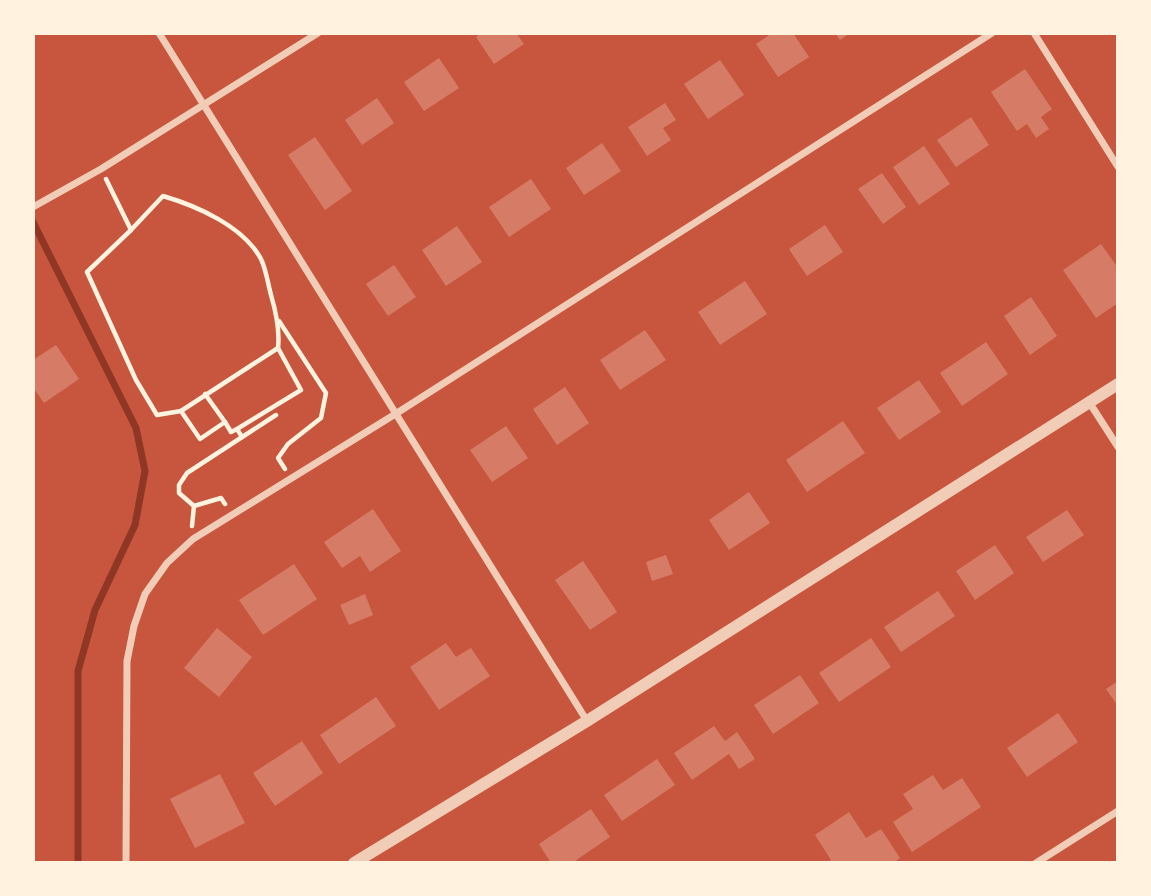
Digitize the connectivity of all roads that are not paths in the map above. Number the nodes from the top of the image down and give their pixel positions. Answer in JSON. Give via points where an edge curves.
{"nodes":[{"id":1,"x":159,"y":33,"type":"edge"},
{"id":2,"x":318,"y":33,"type":"edge"},
{"id":3,"x":992,"y":33,"type":"edge"},
{"id":4,"x":1034,"y":33,"type":"edge"},
{"id":5,"x":205,"y":104,"type":"junction"},
{"id":6,"x":1118,"y":167,"type":"edge"},
{"id":7,"x":35,"y":206,"type":"edge"},
{"id":8,"x":1118,"y":384,"type":"edge"},
{"id":9,"x":1089,"y":402,"type":"junction"},
{"id":10,"x":397,"y":413,"type":"junction"},
{"id":11,"x":1118,"y":447,"type":"edge"},
{"id":12,"x":587,"y":722,"type":"junction"},
{"id":13,"x":1118,"y":811,"type":"edge"},
{"id":14,"x":126,"y":863,"type":"edge"},
{"id":15,"x":354,"y":863,"type":"edge"},
{"id":16,"x":1036,"y":863,"type":"edge"}],
"edges":[{"from":1,"to":5,"type":"street"},
{"from":2,"to":5,"type":"street"},
{"from":3,"to":10,"type":"street"},
{"from":4,"to":6,"type":"street"},
{"from":5,"to":7,"type":"street"},
{"from":5,"to":10,"type":"street"},
{"from":8,"to":9,"type":"street"},
{"from":9,"to":11,"type":"street"},
{"from":9,"to":12,"type":"street"},
{"from":10,"to":12,"type":"street"},
{"from":10,"to":14,"type":"street","via":[[193,539],[167,563],[145,594],[127,661]]},
{"from":12,"to":15,"type":"street"},
{"from":13,"to":16,"type":"street"}]}
